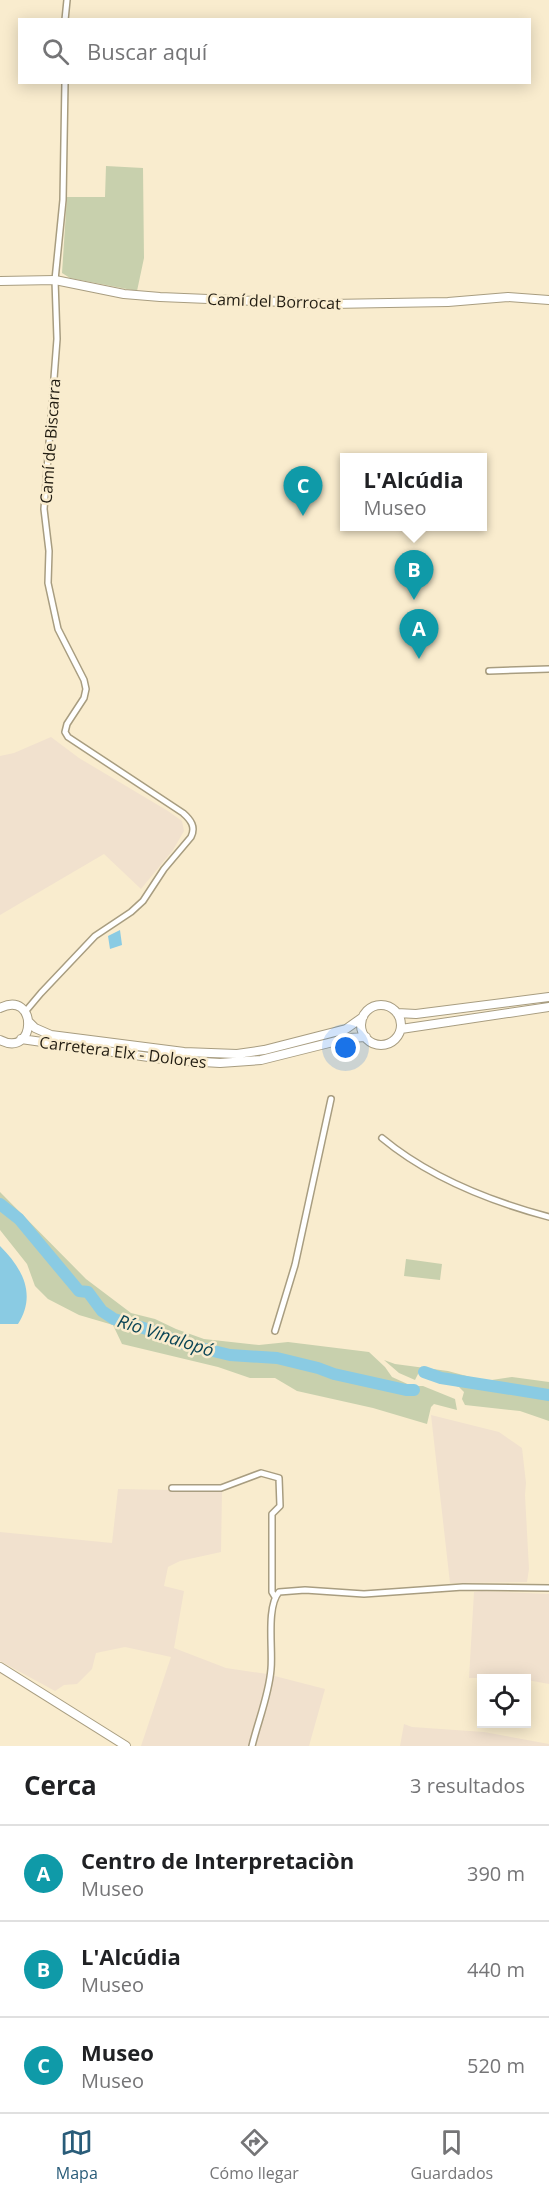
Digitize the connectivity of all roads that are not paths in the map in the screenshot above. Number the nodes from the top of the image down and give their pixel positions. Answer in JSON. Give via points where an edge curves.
{"nodes":[{"id":1,"x":67,"y":0,"type":"edge"},
{"id":2,"x":65,"y":18,"type":"edge"},
{"id":3,"x":65,"y":84,"type":"edge"},
{"id":4,"x":55,"y":280,"type":"junction"},
{"id":5,"x":0,"y":281,"type":"edge"},
{"id":6,"x":549,"y":300,"type":"edge"},
{"id":7,"x":549,"y":669,"type":"edge"},
{"id":8,"x":489,"y":671,"type":"dead end"},
{"id":9,"x":549,"y":997,"type":"edge"},
{"id":10,"x":549,"y":1007,"type":"edge"},
{"id":11,"x":0,"y":1008,"type":"edge"},
{"id":12,"x":25,"y":1012,"type":"junction"},
{"id":13,"x":397,"y":1013,"type":"junction"},
{"id":14,"x":363,"y":1017,"type":"junction"},
{"id":15,"x":29,"y":1022,"type":"junction"},
{"id":16,"x":401,"y":1029,"type":"junction"},
{"id":17,"x":366,"y":1037,"type":"junction"},
{"id":18,"x":21,"y":1039,"type":"junction"},
{"id":19,"x":0,"y":1040,"type":"edge"},
{"id":20,"x":331,"y":1099,"type":"dead end"},
{"id":21,"x":382,"y":1138,"type":"dead end"},
{"id":22,"x":549,"y":1217,"type":"edge"},
{"id":23,"x":275,"y":1331,"type":"dead end"},
{"id":24,"x":172,"y":1488,"type":"dead end"},
{"id":25,"x":549,"y":1588,"type":"edge"},
{"id":26,"x":275,"y":1597,"type":"junction"},
{"id":27,"x":0,"y":1667,"type":"edge"},
{"id":28,"x":126,"y":1746,"type":"edge"},
{"id":29,"x":252,"y":1746,"type":"edge"}],
"edges":[{"from":1,"to":2,"type":"street"},
{"from":3,"to":4,"type":"street","name":"Camí de Biscarra","via":[[63,200]]},
{"from":4,"to":5,"type":"main road","name":"Camí del Borrocat"},
{"from":4,"to":6,"type":"main road","name":"Camí del Borrocat","via":[[124,294],[330,304],[508,297]]},
{"from":4,"to":12,"type":"street","name":"Camí de Biscarra","via":[[57,339],[44,509],[48,583],[58,629],[86,689],[65,732],[183,813],[193,831],[143,901],[95,936]]},
{"from":7,"to":8,"type":"street"},
{"from":9,"to":13,"type":"main road"},
{"from":10,"to":16,"type":"main road"},
{"from":11,"to":12,"type":"main road","via":[[12,1005]]},
{"from":12,"to":15,"type":"main road"},
{"from":13,"to":14,"type":"main road","via":[[378,1006]]},
{"from":13,"to":16,"type":"main road"},
{"from":14,"to":15,"type":"main road","name":"Carretera Elx - Dolores","via":[[346,1029],[237,1054],[184,1052],[51,1035]]},
{"from":14,"to":17,"type":"main road"},
{"from":15,"to":18,"type":"main road","via":[[28,1032]]},
{"from":16,"to":17,"type":"main road","via":[[397,1038],[386,1044],[375,1044]]},
{"from":17,"to":18,"type":"main road","name":"Carretera Elx - Dolores","via":[[261,1060],[220,1063],[170,1060]]},
{"from":18,"to":19,"type":"main road","name":"Carretera Elx - Dolores","via":[[10,1043]]},
{"from":20,"to":23,"type":"street","via":[[295,1265]]},
{"from":21,"to":22,"type":"street","via":[[422,1168],[446,1180]]},
{"from":24,"to":26,"type":"street","via":[[221,1488],[261,1473],[279,1478],[280,1506],[272,1514]]},
{"from":25,"to":26,"type":"street","via":[[463,1587],[364,1594],[290,1590]]},
{"from":26,"to":29,"type":"street","via":[[272,1671]]},
{"from":27,"to":28,"type":"main road"}]}
